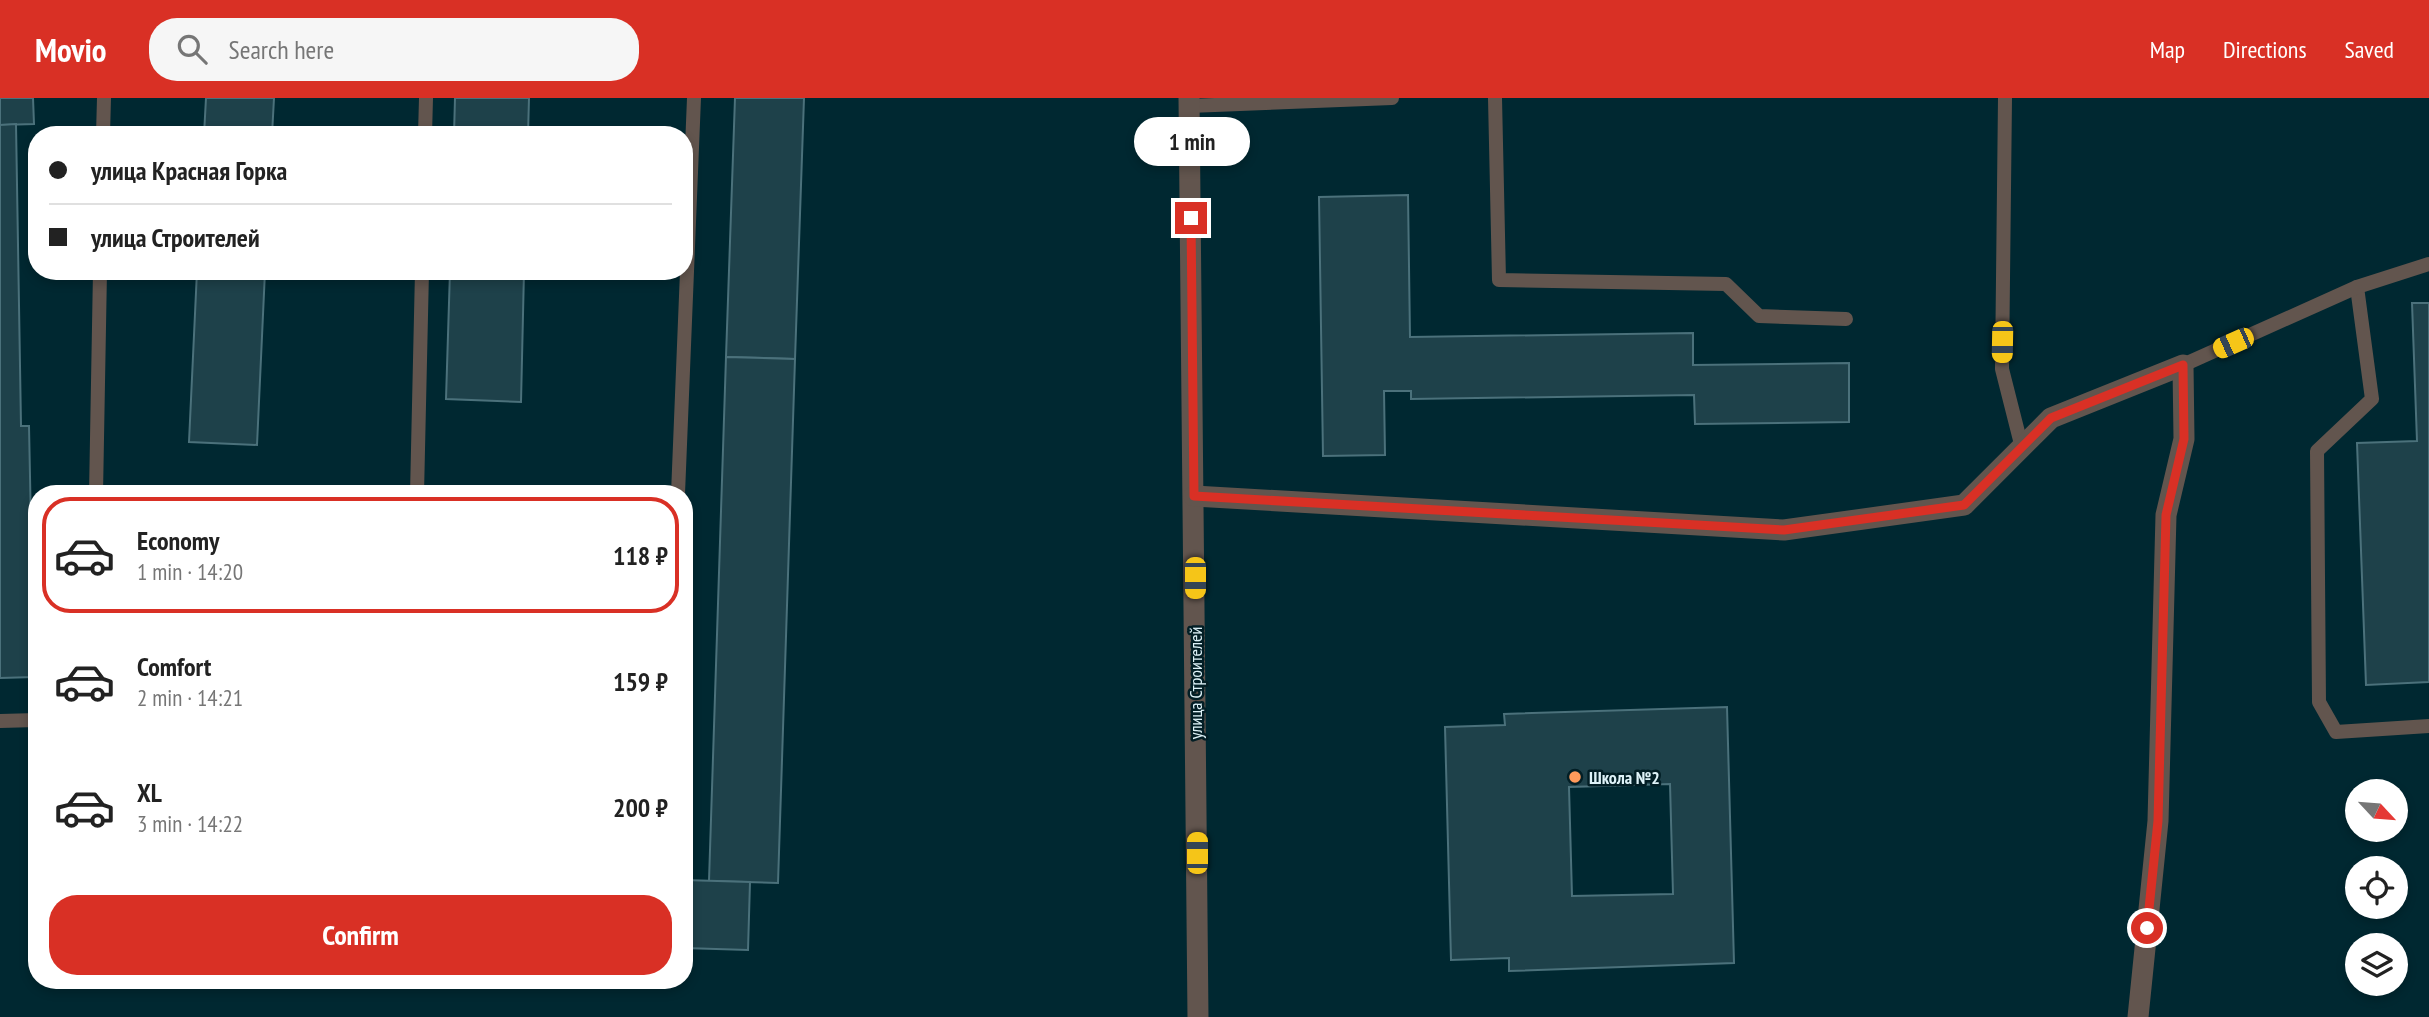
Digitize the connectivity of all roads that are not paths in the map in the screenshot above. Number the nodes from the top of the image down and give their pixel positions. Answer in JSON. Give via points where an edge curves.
{"nodes":[{"id":1,"x":104,"y":98,"type":"edge"},
{"id":2,"x":426,"y":98,"type":"edge"},
{"id":3,"x":694,"y":98,"type":"edge"},
{"id":4,"x":1392,"y":98,"type":"edge"},
{"id":5,"x":1495,"y":98,"type":"edge"},
{"id":6,"x":2005,"y":98,"type":"edge"},
{"id":7,"x":1189,"y":102,"type":"edge"},
{"id":8,"x":103,"y":126,"type":"edge"},
{"id":9,"x":425,"y":126,"type":"edge"},
{"id":10,"x":693,"y":126,"type":"edge"},
{"id":11,"x":2429,"y":264,"type":"edge"},
{"id":12,"x":100,"y":280,"type":"edge"},
{"id":13,"x":422,"y":280,"type":"edge"},
{"id":14,"x":687,"y":280,"type":"edge"},
{"id":15,"x":2357,"y":287,"type":"junction"},
{"id":16,"x":1846,"y":319,"type":"dead end"},
{"id":17,"x":2183,"y":365,"type":"junction"},
{"id":18,"x":2022,"y":448,"type":"junction"},
{"id":19,"x":96,"y":485,"type":"edge"},
{"id":20,"x":417,"y":485,"type":"edge"},
{"id":21,"x":678,"y":485,"type":"edge"},
{"id":22,"x":1194,"y":496,"type":"junction"},
{"id":23,"x":28,"y":720,"type":"edge"},
{"id":24,"x":0,"y":721,"type":"edge"},
{"id":25,"x":2429,"y":726,"type":"edge"},
{"id":26,"x":1198,"y":1017,"type":"edge"},
{"id":27,"x":2138,"y":1017,"type":"edge"}],
"edges":[{"from":1,"to":8,"type":"lane"},
{"from":2,"to":9,"type":"lane"},
{"from":3,"to":10,"type":"lane"},
{"from":4,"to":7,"type":"lane"},
{"from":5,"to":16,"type":"lane","via":[[1499,279],[1726,284],[1759,316]]},
{"from":6,"to":18,"type":"lane","via":[[2002,369]]},
{"from":7,"to":22,"type":"street","name":"улица Строителей"},
{"from":11,"to":15,"type":"lane"},
{"from":12,"to":19,"type":"lane"},
{"from":13,"to":20,"type":"lane"},
{"from":14,"to":21,"type":"lane"},
{"from":15,"to":17,"type":"lane"},
{"from":15,"to":25,"type":"lane","via":[[2372,399],[2317,451],[2319,702],[2336,732]]},
{"from":17,"to":18,"type":"street","via":[[2051,418]]},
{"from":17,"to":27,"type":"street","via":[[2184,439],[2166,515],[2158,821]]},
{"from":18,"to":22,"type":"street","via":[[1964,505],[1784,530]]},
{"from":22,"to":26,"type":"street","name":"улица Строителей"},
{"from":23,"to":24,"type":"lane"}]}
